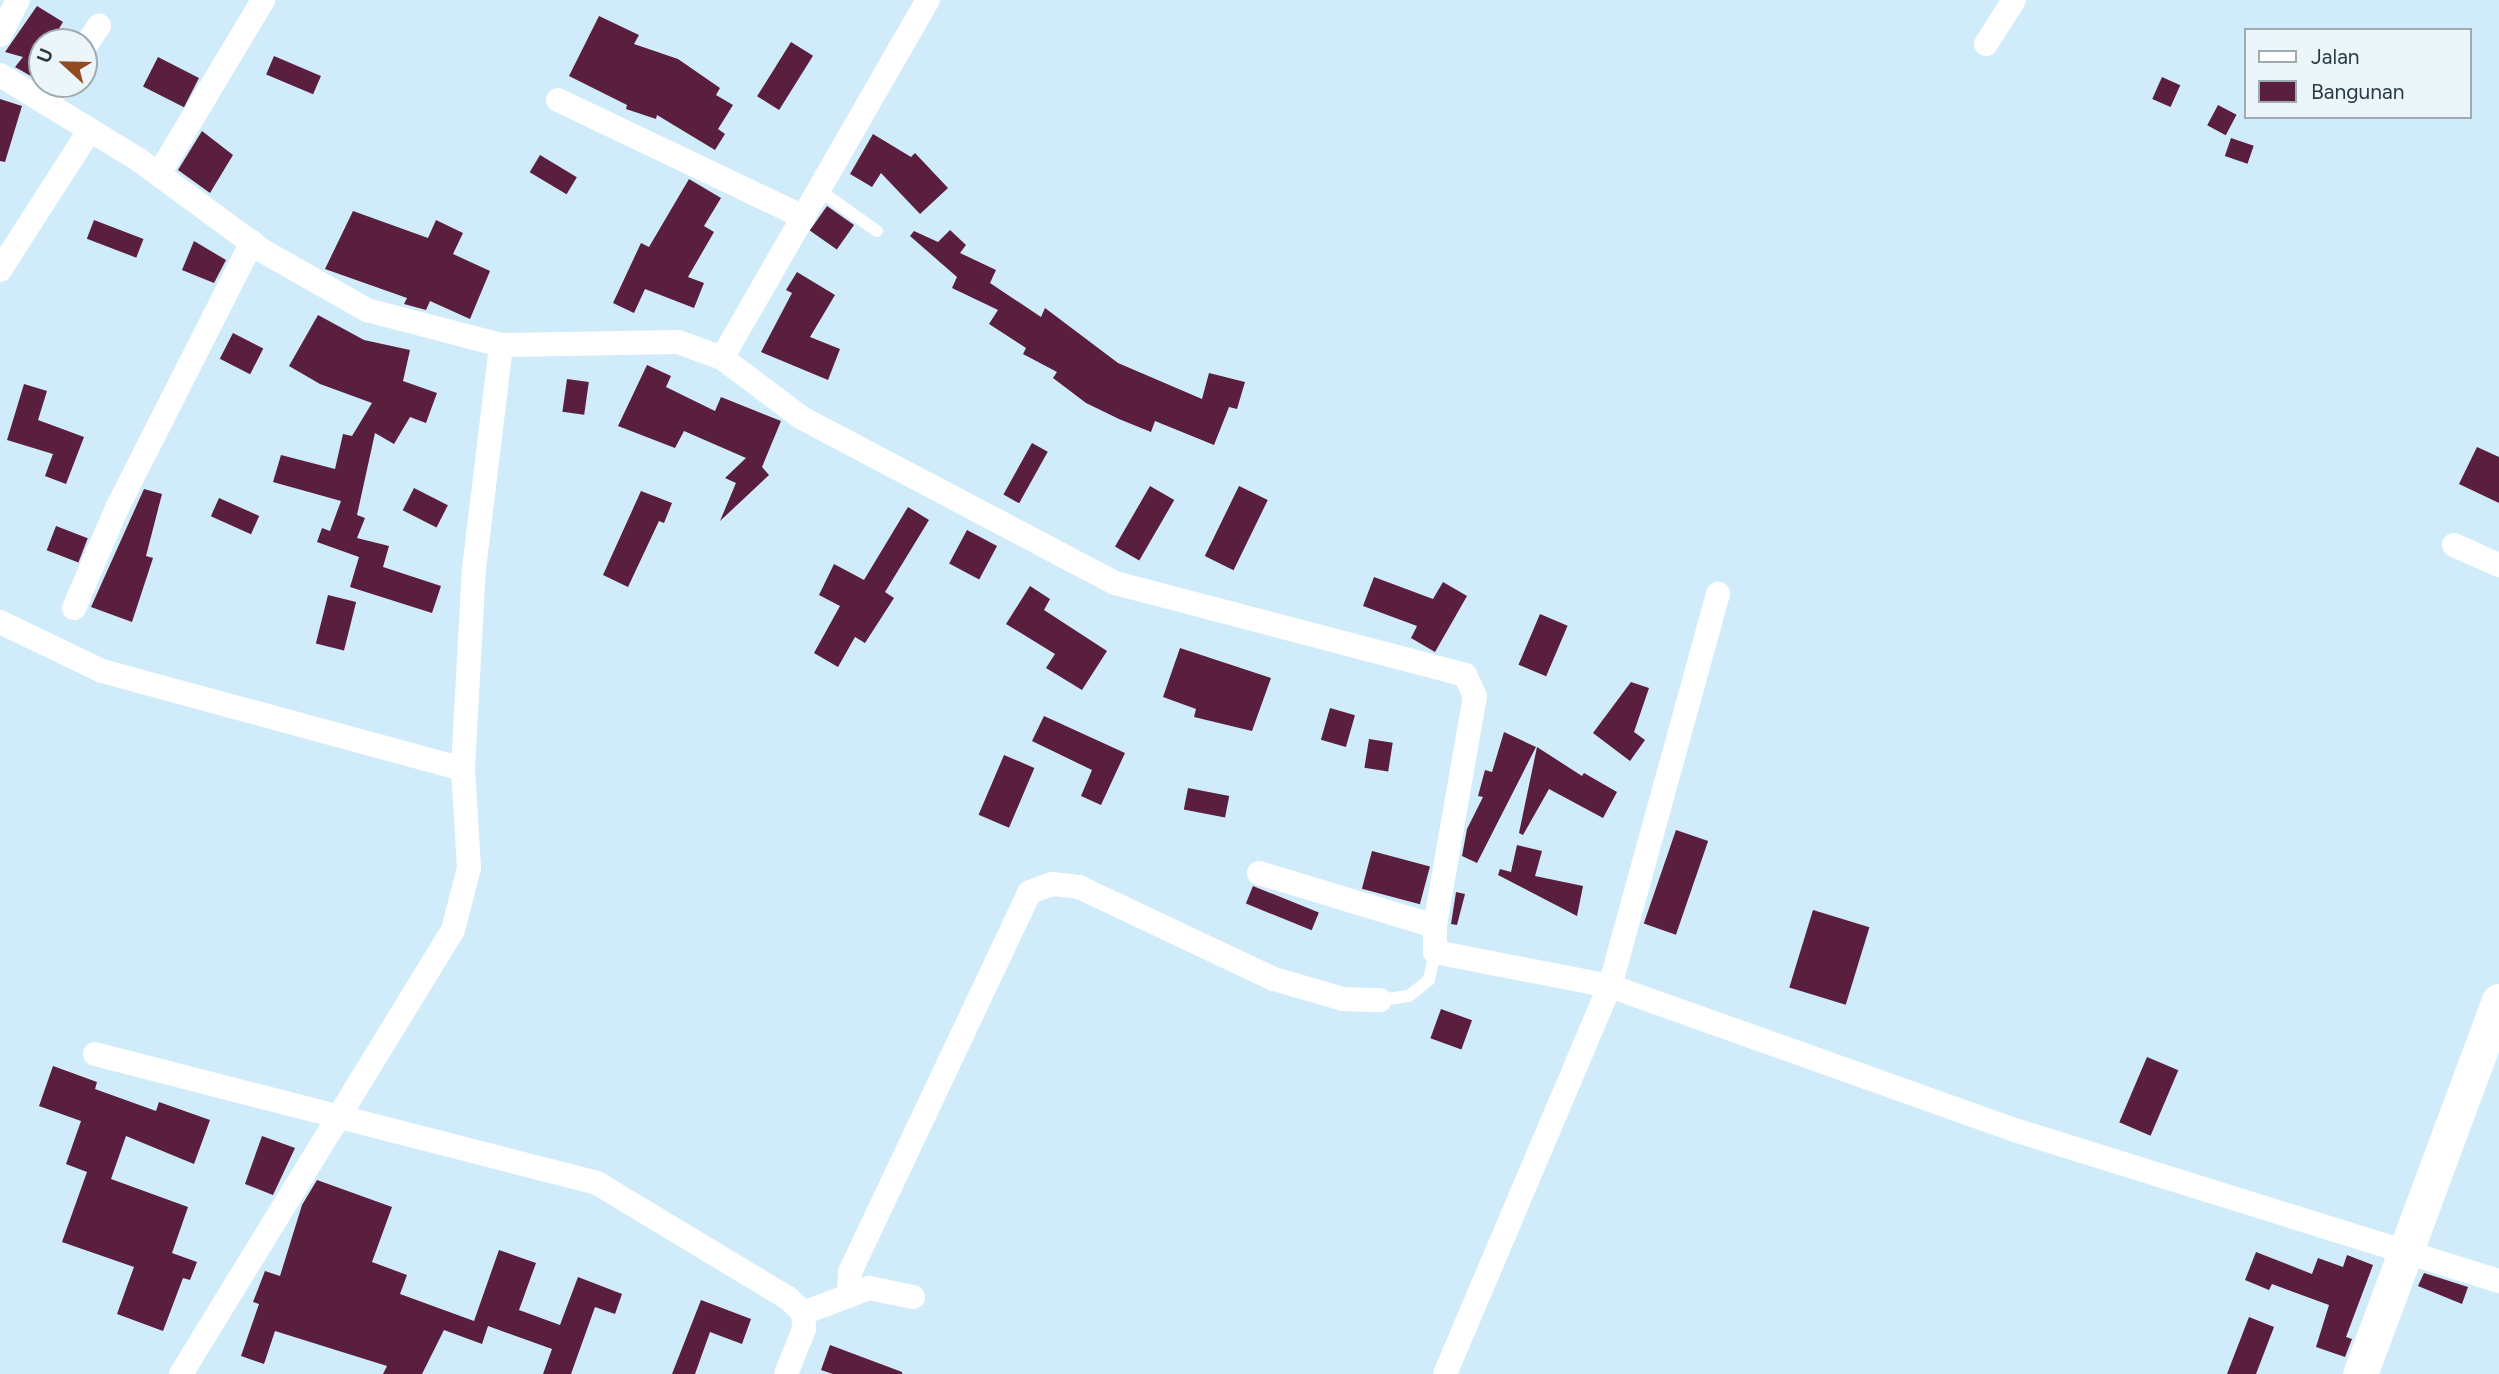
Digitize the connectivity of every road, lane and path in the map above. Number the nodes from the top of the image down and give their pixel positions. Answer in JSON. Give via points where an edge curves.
{"nodes":[{"id":1,"x":18,"y":0,"type":"edge"},
{"id":2,"x":263,"y":0,"type":"edge"},
{"id":3,"x":928,"y":0,"type":"edge"},
{"id":4,"x":2014,"y":0,"type":"edge"},
{"id":5,"x":0,"y":35,"type":"edge"},
{"id":6,"x":1986,"y":44,"type":"dead end"},
{"id":7,"x":0,"y":75,"type":"edge"},
{"id":8,"x":28,"y":85,"type":"edge"},
{"id":9,"x":58,"y":98,"type":"edge"},
{"id":10,"x":558,"y":100,"type":"dead end"},
{"id":11,"x":90,"y":130,"type":"junction"},
{"id":12,"x":159,"y":174,"type":"junction"},
{"id":13,"x":819,"y":190,"type":"junction"},
{"id":14,"x":803,"y":217,"type":"junction"},
{"id":15,"x":877,"y":232,"type":"dead end"},
{"id":16,"x":252,"y":242,"type":"junction"},
{"id":17,"x":0,"y":270,"type":"edge"},
{"id":18,"x":501,"y":345,"type":"junction"},
{"id":19,"x":722,"y":358,"type":"junction"},
{"id":20,"x":2454,"y":545,"type":"dead end"},
{"id":21,"x":2499,"y":565,"type":"edge"},
{"id":22,"x":1718,"y":594,"type":"dead end"},
{"id":23,"x":74,"y":608,"type":"dead end"},
{"id":24,"x":0,"y":622,"type":"edge"},
{"id":25,"x":463,"y":769,"type":"junction"},
{"id":26,"x":1259,"y":873,"type":"dead end"},
{"id":27,"x":1435,"y":926,"type":"junction"},
{"id":28,"x":1435,"y":952,"type":"junction"},
{"id":29,"x":1610,"y":986,"type":"junction"},
{"id":30,"x":1380,"y":1000,"type":"joint"},
{"id":31,"x":2499,"y":1001,"type":"edge"},
{"id":32,"x":95,"y":1054,"type":"dead end"},
{"id":33,"x":341,"y":1115,"type":"junction"},
{"id":34,"x":2407,"y":1250,"type":"junction"},
{"id":35,"x":2499,"y":1281,"type":"edge"},
{"id":36,"x":849,"y":1294,"type":"junction"},
{"id":37,"x":913,"y":1297,"type":"dead end"},
{"id":38,"x":803,"y":1313,"type":"junction"},
{"id":39,"x":181,"y":1374,"type":"edge"},
{"id":40,"x":786,"y":1374,"type":"edge"},
{"id":41,"x":1445,"y":1374,"type":"edge"},
{"id":42,"x":2360,"y":1374,"type":"edge"}],
"edges":[{"from":1,"to":5,"type":"street"},
{"from":2,"to":12,"type":"street"},
{"from":3,"to":13,"type":"street"},
{"from":4,"to":6,"type":"street"},
{"from":7,"to":8,"type":"street"},
{"from":9,"to":11,"type":"street"},
{"from":10,"to":14,"type":"street"},
{"from":11,"to":12,"type":"street"},
{"from":11,"to":17,"type":"street"},
{"from":12,"to":16,"type":"street"},
{"from":13,"to":14,"type":"street"},
{"from":13,"to":15,"type":"lane"},
{"from":14,"to":19,"type":"street"},
{"from":16,"to":18,"type":"street","via":[[318,286],[368,310]]},
{"from":16,"to":23,"type":"street","via":[[118,506]]},
{"from":18,"to":19,"type":"street","via":[[678,342]]},
{"from":18,"to":25,"type":"street","via":[[474,569]]},
{"from":19,"to":27,"type":"street","via":[[802,418],[1115,583],[1465,675],[1475,696]]},
{"from":20,"to":21,"type":"street"},
{"from":22,"to":29,"type":"street"},
{"from":24,"to":25,"type":"street","via":[[103,671]]},
{"from":25,"to":33,"type":"street","via":[[469,868],[453,930]]},
{"from":26,"to":27,"type":"street"},
{"from":27,"to":28,"type":"street"},
{"from":28,"to":29,"type":"street"},
{"from":28,"to":30,"type":"lane","via":[[1429,980],[1409,996]]},
{"from":29,"to":34,"type":"street","via":[[2018,1131]]},
{"from":29,"to":41,"type":"street"},
{"from":30,"to":36,"type":"street","via":[[1343,999],[1274,979],[1079,887],[1052,884],[1030,892],[854,1263]]},
{"from":31,"to":34,"type":"street"},
{"from":32,"to":33,"type":"street"},
{"from":33,"to":38,"type":"street","via":[[597,1182],[788,1298]]},
{"from":33,"to":39,"type":"street"},
{"from":34,"to":35,"type":"street"},
{"from":34,"to":42,"type":"street"},
{"from":36,"to":37,"type":"street","via":[[878,1288]]},
{"from":36,"to":38,"type":"street"},
{"from":38,"to":40,"type":"street","via":[[804,1329]]}]}
